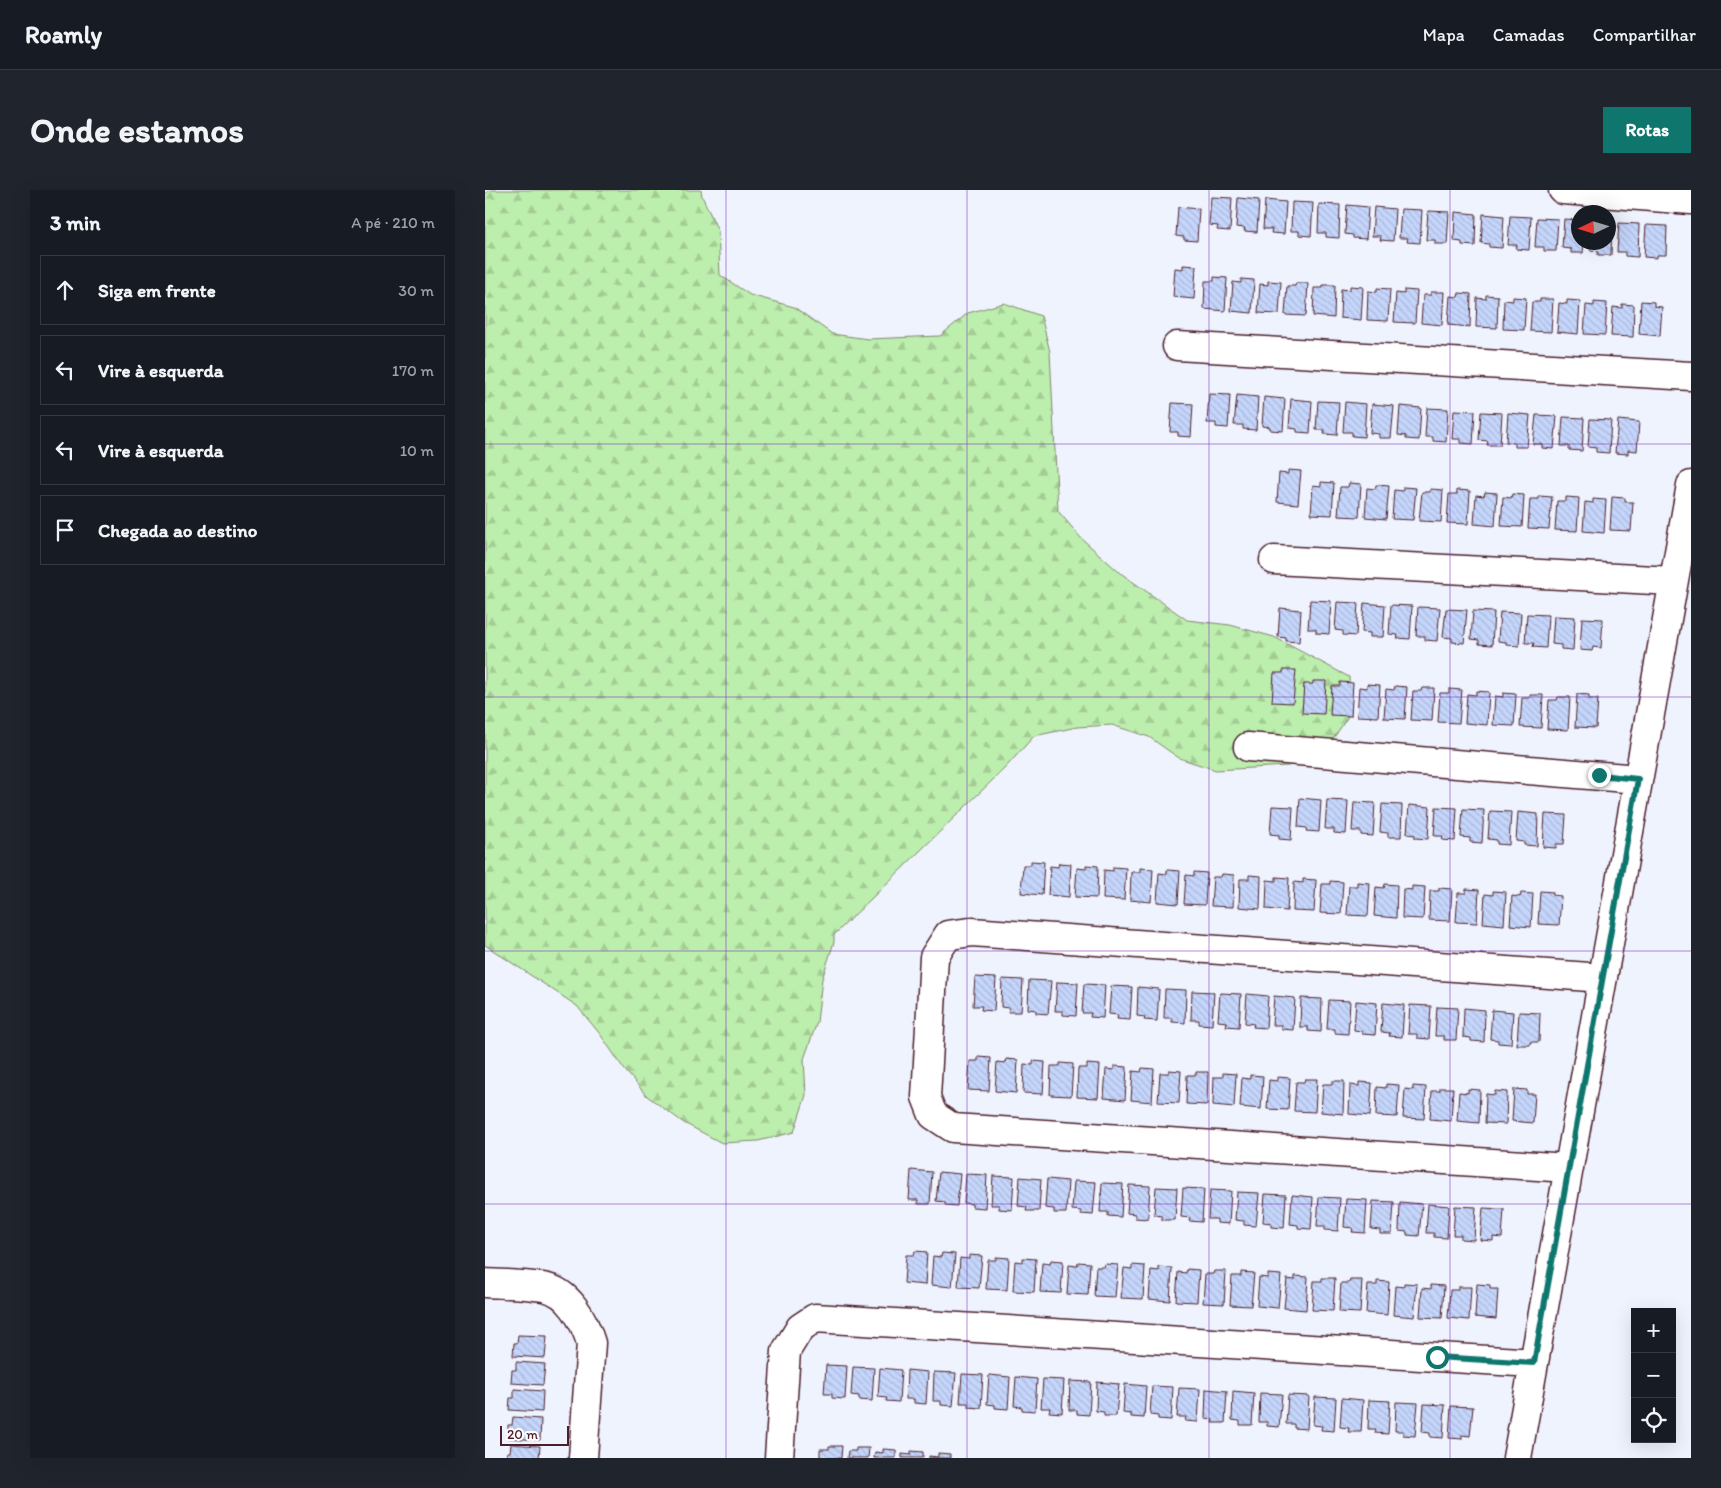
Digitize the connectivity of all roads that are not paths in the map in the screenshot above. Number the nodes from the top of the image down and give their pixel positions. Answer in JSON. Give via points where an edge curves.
{"nodes":[{"id":1,"x":1563,"y":190,"type":"edge"},
{"id":2,"x":1691,"y":200,"type":"edge"},
{"id":3,"x":1177,"y":346,"type":"dead end"},
{"id":4,"x":1691,"y":376,"type":"edge"},
{"id":5,"x":1691,"y":485,"type":"edge"},
{"id":6,"x":1688,"y":518,"type":"edge"},
{"id":7,"x":1274,"y":560,"type":"dead end"},
{"id":8,"x":1673,"y":581,"type":"junction"},
{"id":9,"x":1248,"y":747,"type":"dead end"},
{"id":10,"x":1638,"y":779,"type":"junction"},
{"id":11,"x":1603,"y":978,"type":"junction"},
{"id":12,"x":1569,"y":1168,"type":"junction"},
{"id":13,"x":485,"y":1283,"type":"edge"},
{"id":14,"x":1534,"y":1363,"type":"junction"},
{"id":15,"x":583,"y":1458,"type":"edge"},
{"id":16,"x":779,"y":1458,"type":"edge"},
{"id":17,"x":1517,"y":1458,"type":"edge"}],
"edges":[{"from":1,"to":2,"type":"street"},
{"from":3,"to":4,"type":"street"},
{"from":5,"to":6,"type":"street"},
{"from":6,"to":8,"type":"street"},
{"from":7,"to":8,"type":"street"},
{"from":8,"to":10,"type":"street"},
{"from":9,"to":10,"type":"street"},
{"from":10,"to":11,"type":"street"},
{"from":11,"to":12,"type":"street"},
{"from":11,"to":12,"type":"street","via":[[972,932],[948,936],[934,957],[926,1098],[933,1116],[953,1128]]},
{"from":12,"to":14,"type":"street"},
{"from":13,"to":15,"type":"street","via":[[545,1287],[559,1294],[580,1316],[591,1343]]},
{"from":14,"to":16,"type":"street","via":[[815,1318],[800,1328],[786,1351]]},
{"from":14,"to":17,"type":"street"}]}
